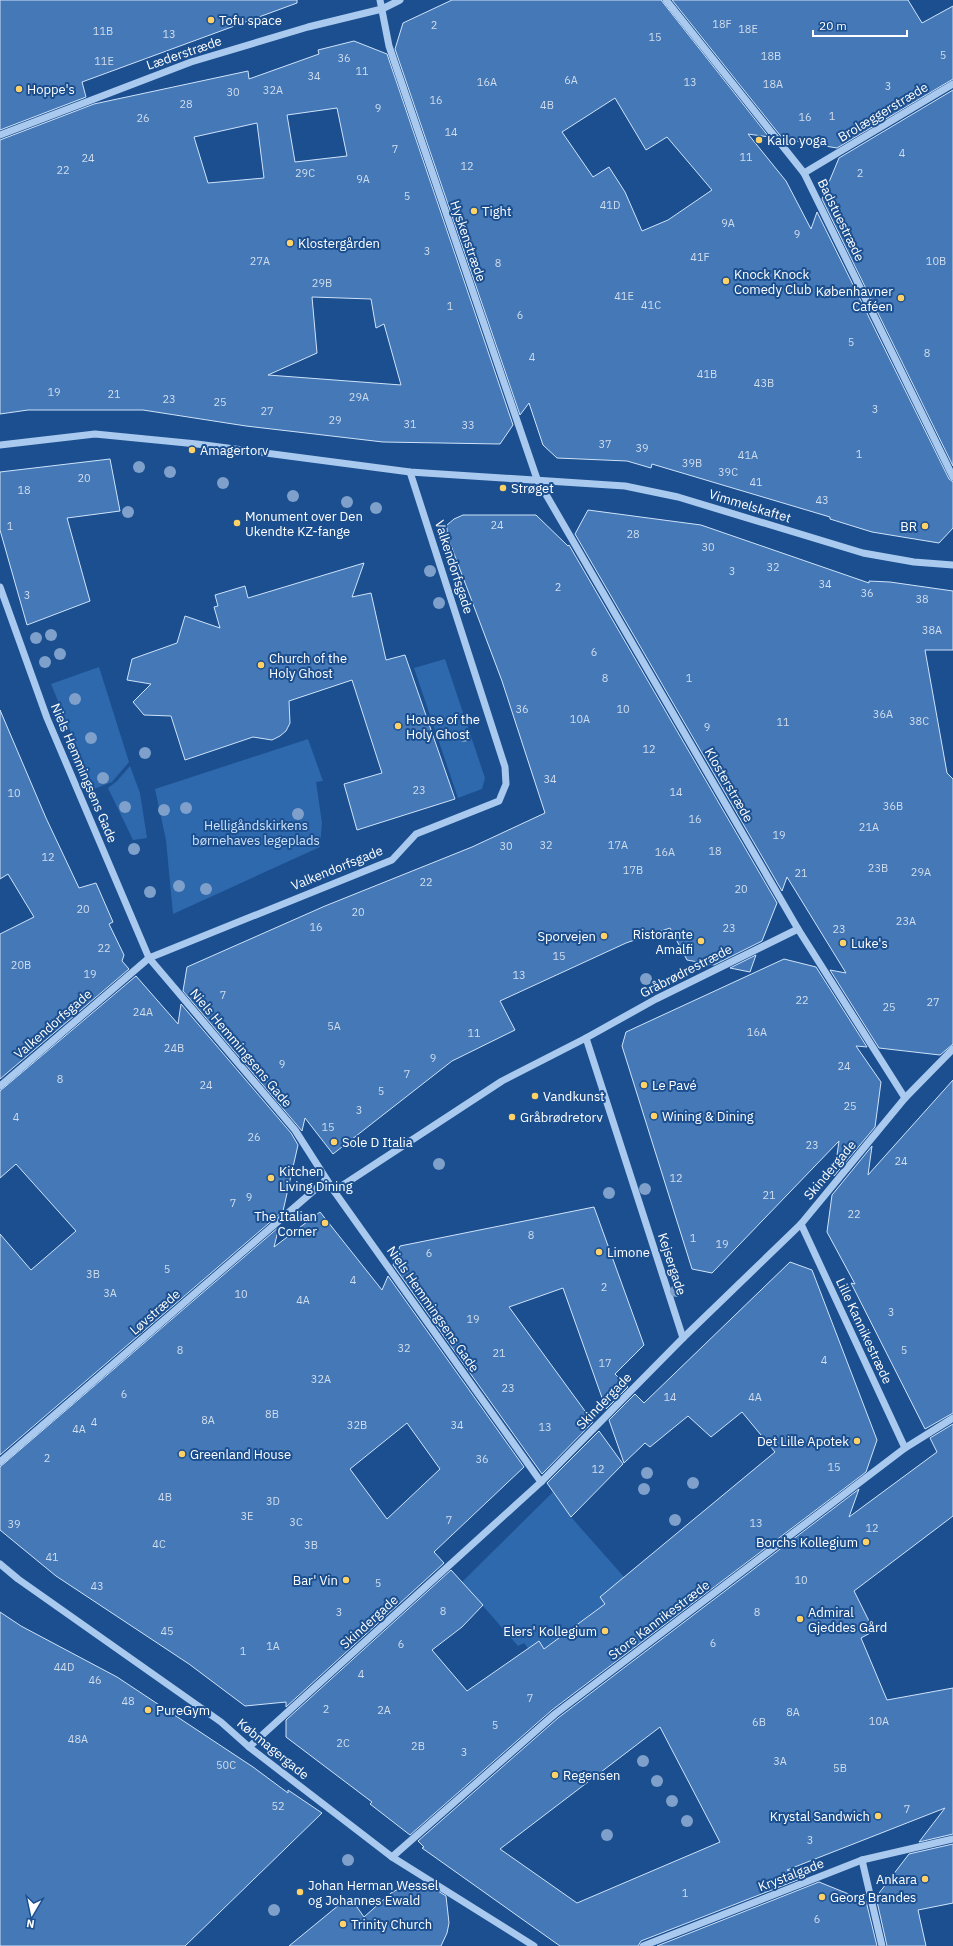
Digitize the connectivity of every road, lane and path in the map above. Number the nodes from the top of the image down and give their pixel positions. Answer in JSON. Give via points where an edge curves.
{"nodes":[{"id":1,"x":380,"y":0,"type":"edge"},
{"id":2,"x":400,"y":0,"type":"edge"},
{"id":3,"x":666,"y":0,"type":"edge"},
{"id":4,"x":382,"y":10,"type":"junction"},
{"id":5,"x":953,"y":84,"type":"edge"},
{"id":6,"x":0,"y":135,"type":"edge"},
{"id":7,"x":804,"y":173,"type":"junction"},
{"id":8,"x":0,"y":445,"type":"edge"},
{"id":9,"x":410,"y":472,"type":"junction"},
{"id":10,"x":953,"y":477,"type":"edge"},
{"id":11,"x":537,"y":479,"type":"junction"},
{"id":12,"x":953,"y":564,"type":"edge"},
{"id":13,"x":0,"y":587,"type":"edge"},
{"id":14,"x":798,"y":929,"type":"junction"},
{"id":15,"x":149,"y":958,"type":"junction"},
{"id":16,"x":586,"y":1038,"type":"junction"},
{"id":17,"x":953,"y":1049,"type":"edge"},
{"id":18,"x":0,"y":1086,"type":"edge"},
{"id":19,"x":905,"y":1098,"type":"junction"},
{"id":20,"x":326,"y":1180,"type":"junction"},
{"id":21,"x":334,"y":1191,"type":"junction"},
{"id":22,"x":801,"y":1224,"type":"junction"},
{"id":23,"x":683,"y":1338,"type":"junction"},
{"id":24,"x":953,"y":1418,"type":"edge"},
{"id":25,"x":905,"y":1448,"type":"junction"},
{"id":26,"x":0,"y":1462,"type":"edge"},
{"id":27,"x":541,"y":1482,"type":"junction"},
{"id":28,"x":0,"y":1564,"type":"edge"},
{"id":29,"x":249,"y":1746,"type":"junction"},
{"id":30,"x":953,"y":1839,"type":"edge"},
{"id":31,"x":392,"y":1857,"type":"junction"},
{"id":32,"x":862,"y":1860,"type":"junction"},
{"id":33,"x":534,"y":1946,"type":"edge"},
{"id":34,"x":642,"y":1946,"type":"edge"},
{"id":35,"x":882,"y":1946,"type":"edge"}],
"edges":[{"from":1,"to":4,"type":"street","name":"Hyskenstræde"},
{"from":2,"to":4,"type":"street","name":"Læderstræde"},
{"from":3,"to":7,"type":"street","name":"Badstuestræde"},
{"from":4,"to":6,"type":"street","name":"Læderstræde","via":[[308,27],[191,62]]},
{"from":4,"to":11,"type":"street","name":"Hyskenstræde","via":[[388,46]]},
{"from":5,"to":7,"type":"street","name":"Brolæggerstræde"},
{"from":7,"to":10,"type":"street","name":"Badstuestræde"},
{"from":8,"to":9,"type":"street","via":[[95,434],[197,444]]},
{"from":9,"to":11,"type":"street"},
{"from":9,"to":15,"type":"street","name":"Valkendorfsgade","via":[[505,767],[506,784],[499,801],[416,834],[392,860]]},
{"from":11,"to":12,"type":"street","name":"Vimmelskaftet","via":[[625,486],[678,497],[863,553],[914,562]]},
{"from":11,"to":14,"type":"street","name":"Klosterstræde"},
{"from":13,"to":15,"type":"street","name":"Niels Hemmingsens Gade","via":[[47,718]]},
{"from":14,"to":16,"type":"street","name":"Gråbrødrestræde","via":[[656,999]]},
{"from":14,"to":19,"type":"street","name":"Klosterstræde"},
{"from":15,"to":18,"type":"street","name":"Valkendorfsgade"},
{"from":15,"to":20,"type":"street","name":"Niels Hemmingsens Gade","via":[[294,1130]]},
{"from":16,"to":21,"type":"street","via":[[502,1082]]},
{"from":16,"to":23,"type":"street","name":"Kejsergade"},
{"from":17,"to":19,"type":"street","name":"Skindergade"},
{"from":19,"to":22,"type":"street","name":"Skindergade"},
{"from":20,"to":21,"type":"street","name":"Niels Hemmingsens Gade"},
{"from":20,"to":26,"type":"street","name":"Løvstræde"},
{"from":21,"to":27,"type":"street","name":"Niels Hemmingsens Gade"},
{"from":22,"to":23,"type":"street","name":"Skindergade"},
{"from":22,"to":25,"type":"street","name":"Lille Kannikestræde"},
{"from":23,"to":27,"type":"street","name":"Skindergade"},
{"from":24,"to":25,"type":"street","name":"Store Kannikestræde"},
{"from":25,"to":31,"type":"street","name":"Store Kannikestræde","via":[[555,1714]]},
{"from":27,"to":29,"type":"street","name":"Skindergade"},
{"from":28,"to":29,"type":"street","name":"Købmagergade","via":[[221,1722]]},
{"from":29,"to":31,"type":"street","name":"Købmagergade"},
{"from":30,"to":32,"type":"street","name":"Krystalgade"},
{"from":31,"to":33,"type":"street","name":"Købmagergade"},
{"from":32,"to":34,"type":"street","name":"Krystalgade"},
{"from":32,"to":35,"type":"street"}]}
